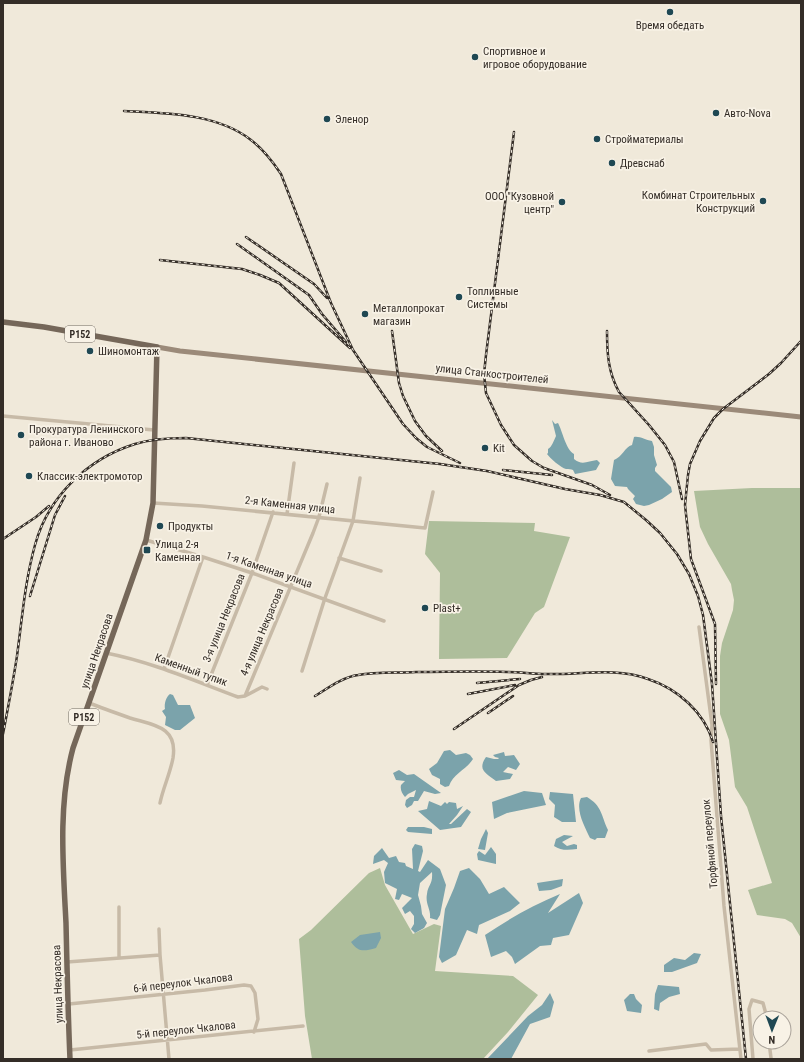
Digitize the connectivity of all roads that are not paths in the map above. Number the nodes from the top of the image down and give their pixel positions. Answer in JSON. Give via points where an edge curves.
{"nodes":[{"id":1,"x":3,"y":322,"type":"edge"},
{"id":2,"x":3,"y":325,"type":"edge"},
{"id":3,"x":157,"y":348,"type":"junction"},
{"id":4,"x":3,"y":416,"type":"edge"},
{"id":5,"x":801,"y":417,"type":"edge"},
{"id":6,"x":154,"y":430,"type":"junction"},
{"id":7,"x":294,"y":463,"type":"dead end"},
{"id":8,"x":360,"y":478,"type":"dead end"},
{"id":9,"x":327,"y":484,"type":"dead end"},
{"id":10,"x":433,"y":492,"type":"dead end"},
{"id":11,"x":153,"y":503,"type":"junction"},
{"id":12,"x":273,"y":512,"type":"junction"},
{"id":13,"x":287,"y":514,"type":"junction"},
{"id":14,"x":319,"y":517,"type":"junction"},
{"id":15,"x":353,"y":521,"type":"junction"},
{"id":16,"x":146,"y":540,"type":"junction"},
{"id":17,"x":203,"y":557,"type":"junction"},
{"id":18,"x":339,"y":558,"type":"junction"},
{"id":19,"x":381,"y":572,"type":"dead end"},
{"id":20,"x":252,"y":573,"type":"junction"},
{"id":21,"x":291,"y":587,"type":"junction"},
{"id":22,"x":325,"y":598,"type":"junction"},
{"id":23,"x":384,"y":621,"type":"dead end"},
{"id":24,"x":699,"y":627,"type":"dead end"},
{"id":25,"x":106,"y":653,"type":"junction"},
{"id":26,"x":164,"y":669,"type":"junction"},
{"id":27,"x":302,"y":671,"type":"dead end"},
{"id":28,"x":208,"y":685,"type":"junction"},
{"id":29,"x":267,"y":689,"type":"dead end"},
{"id":30,"x":245,"y":696,"type":"junction"},
{"id":31,"x":89,"y":703,"type":"junction"},
{"id":32,"x":160,"y":803,"type":"dead end"},
{"id":33,"x":119,"y":907,"type":"dead end"},
{"id":34,"x":159,"y":929,"type":"dead end"},
{"id":35,"x":160,"y":955,"type":"junction"},
{"id":36,"x":119,"y":958,"type":"junction"},
{"id":37,"x":67,"y":962,"type":"junction"},
{"id":38,"x":164,"y":994,"type":"junction"},
{"id":39,"x":69,"y":1004,"type":"junction"},
{"id":40,"x":766,"y":1010,"type":"edge"},
{"id":41,"x":303,"y":1026,"type":"dead end"},
{"id":42,"x":254,"y":1032,"type":"junction"},
{"id":43,"x":167,"y":1040,"type":"junction"},
{"id":44,"x":752,"y":1046,"type":"edge"},
{"id":45,"x":740,"y":1049,"type":"junction"},
{"id":46,"x":70,"y":1050,"type":"junction"},
{"id":47,"x":649,"y":1051,"type":"dead end"},
{"id":48,"x":70,"y":1059,"type":"edge"},
{"id":49,"x":169,"y":1059,"type":"edge"},
{"id":50,"x":741,"y":1059,"type":"edge"}],
"edges":[{"from":1,"to":3,"type":"main road","name":"улица Станкостроителей","number":"Р152"},
{"from":2,"to":3,"type":"main road","name":"улица Станкостроителей","number":"Р152"},
{"from":3,"to":5,"type":"main road","name":"улица Станкостроителей"},
{"from":3,"to":6,"type":"main road","name":"улица Некрасова","number":"Р152"},
{"from":4,"to":6,"type":"street"},
{"from":6,"to":11,"type":"main road","name":"улица Некрасова","number":"Р152"},
{"from":7,"to":13,"type":"street"},
{"from":8,"to":15,"type":"street"},
{"from":9,"to":14,"type":"street","name":"4-я улица Некрасова"},
{"from":10,"to":15,"type":"street","name":"2-я Каменная улица","via":[[425,528]]},
{"from":11,"to":12,"type":"street","name":"2-я Каменная улица"},
{"from":11,"to":16,"type":"main road","name":"улица Некрасова","number":"Р152"},
{"from":12,"to":13,"type":"street","name":"2-я Каменная улица"},
{"from":12,"to":20,"type":"street","name":"3-я улица Некрасова"},
{"from":13,"to":14,"type":"street","name":"2-я Каменная улица"},
{"from":14,"to":15,"type":"street","name":"2-я Каменная улица"},
{"from":14,"to":21,"type":"street","name":"4-я улица Некрасова"},
{"from":15,"to":18,"type":"street"},
{"from":16,"to":17,"type":"street","name":"1-я Каменная улица"},
{"from":16,"to":25,"type":"main road","name":"улица Некрасова","number":"Р152"},
{"from":17,"to":20,"type":"street","name":"1-я Каменная улица"},
{"from":17,"to":26,"type":"street"},
{"from":18,"to":19,"type":"street"},
{"from":18,"to":22,"type":"street"},
{"from":20,"to":21,"type":"street","name":"1-я Каменная улица"},
{"from":20,"to":28,"type":"street","name":"3-я улица Некрасова"},
{"from":21,"to":22,"type":"street","name":"1-я Каменная улица"},
{"from":21,"to":30,"type":"street","name":"4-я улица Некрасова"},
{"from":22,"to":23,"type":"street","name":"1-я Каменная улица"},
{"from":22,"to":27,"type":"street"},
{"from":24,"to":45,"type":"street","name":"Торфяной переулок","via":[[712,725],[719,849]]},
{"from":25,"to":26,"type":"street","name":"Каменный тупик"},
{"from":25,"to":31,"type":"main road","name":"улица Некрасова","number":"Р152"},
{"from":26,"to":28,"type":"street","name":"Каменный тупик"},
{"from":28,"to":30,"type":"street","name":"Каменный тупик","via":[[238,697]]},
{"from":29,"to":30,"type":"street","via":[[262,687]]},
{"from":31,"to":32,"type":"street","via":[[154,724],[167,731],[173,743],[173,757]]},
{"from":31,"to":37,"type":"main road","name":"улица Некрасова","number":"Р152","via":[[73,748],[66,782],[63,879]]},
{"from":33,"to":36,"type":"street"},
{"from":34,"to":35,"type":"street"},
{"from":35,"to":36,"type":"street"},
{"from":35,"to":38,"type":"street"},
{"from":36,"to":37,"type":"street"},
{"from":37,"to":39,"type":"main road","name":"улица Некрасова","number":"Р152"},
{"from":38,"to":39,"type":"street","name":"6-й переулок Чкалова"},
{"from":38,"to":42,"type":"street","name":"6-й переулок Чкалова","via":[[244,984],[251,986],[256,993],[258,1019]]},
{"from":38,"to":43,"type":"street"},
{"from":39,"to":46,"type":"main road","name":"улица Некрасова","number":"Р152"},
{"from":40,"to":44,"type":"street","via":[[764,1002],[752,1000],[749,1009]]},
{"from":41,"to":42,"type":"street","name":"5-й переулок Чкалова"},
{"from":42,"to":43,"type":"street","name":"5-й переулок Чкалова"},
{"from":43,"to":46,"type":"street","name":"5-й переулок Чкалова"},
{"from":43,"to":49,"type":"street"},
{"from":45,"to":47,"type":"street","via":[[711,1050],[706,1044],[701,1044]]},
{"from":45,"to":50,"type":"street","name":"Торфяной переулок"},
{"from":46,"to":48,"type":"main road","name":"улица Некрасова","number":"Р152"}]}
